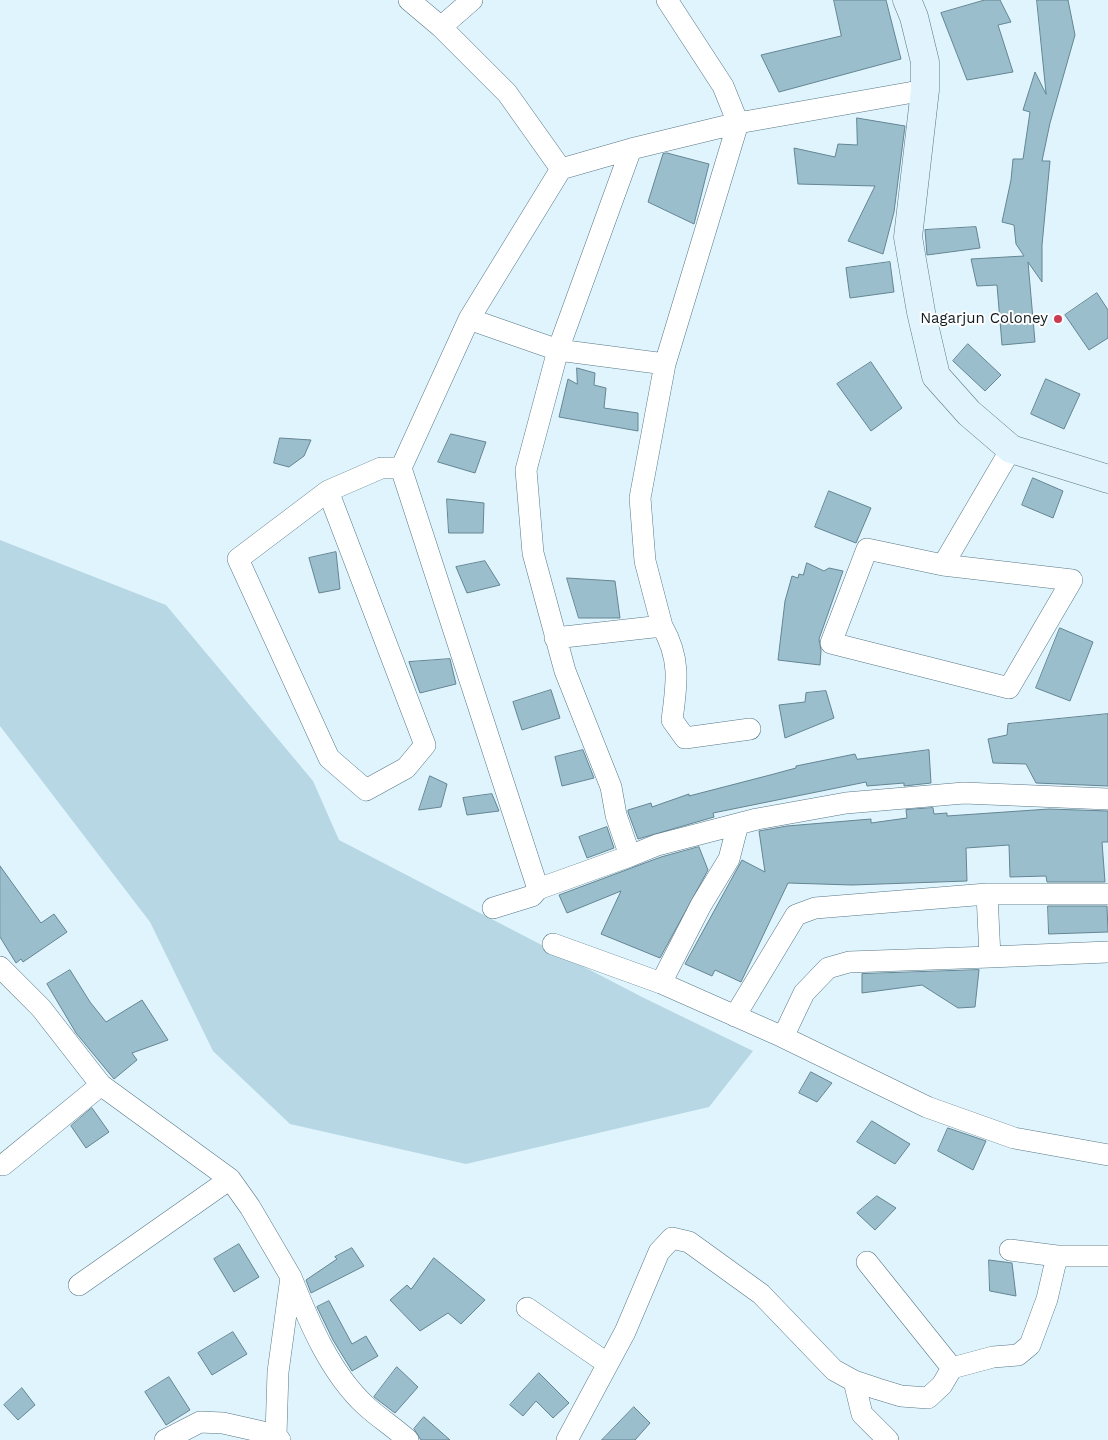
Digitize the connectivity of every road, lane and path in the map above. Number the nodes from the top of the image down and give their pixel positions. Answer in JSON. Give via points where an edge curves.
{"nodes":[{"id":1,"x":409,"y":0,"type":"edge"},
{"id":2,"x":472,"y":0,"type":"edge"},
{"id":3,"x":667,"y":0,"type":"edge"},
{"id":4,"x":907,"y":0,"type":"edge"},
{"id":5,"x":441,"y":27,"type":"junction"},
{"id":6,"x":925,"y":90,"type":"junction"},
{"id":7,"x":738,"y":123,"type":"junction"},
{"id":8,"x":631,"y":149,"type":"junction"},
{"id":9,"x":560,"y":169,"type":"junction"},
{"id":10,"x":469,"y":319,"type":"junction"},
{"id":11,"x":558,"y":350,"type":"junction"},
{"id":12,"x":664,"y":364,"type":"junction"},
{"id":13,"x":1011,"y":449,"type":"junction"},
{"id":14,"x":401,"y":468,"type":"junction"},
{"id":15,"x":1108,"y":478,"type":"edge"},
{"id":16,"x":328,"y":491,"type":"junction"},
{"id":17,"x":943,"y":565,"type":"junction"},
{"id":18,"x":662,"y":626,"type":"junction"},
{"id":19,"x":555,"y":638,"type":"junction"},
{"id":20,"x":750,"y":729,"type":"dead end"},
{"id":21,"x":1108,"y":799,"type":"edge"},
{"id":22,"x":738,"y":824,"type":"junction"},
{"id":23,"x":630,"y":856,"type":"junction"},
{"id":24,"x":538,"y":889,"type":"junction"},
{"id":25,"x":987,"y":894,"type":"junction"},
{"id":26,"x":1108,"y":894,"type":"edge"},
{"id":27,"x":493,"y":908,"type":"dead end"},
{"id":28,"x":553,"y":944,"type":"dead end"},
{"id":29,"x":1108,"y":952,"type":"edge"},
{"id":30,"x":990,"y":956,"type":"junction"},
{"id":31,"x":0,"y":967,"type":"edge"},
{"id":32,"x":661,"y":982,"type":"junction"},
{"id":33,"x":735,"y":1016,"type":"junction"},
{"id":34,"x":782,"y":1037,"type":"junction"},
{"id":35,"x":101,"y":1085,"type":"junction"},
{"id":36,"x":1108,"y":1155,"type":"edge"},
{"id":37,"x":3,"y":1164,"type":"dead end"},
{"id":38,"x":230,"y":1179,"type":"junction"},
{"id":39,"x":1010,"y":1250,"type":"dead end"},
{"id":40,"x":1057,"y":1256,"type":"junction"},
{"id":41,"x":1108,"y":1256,"type":"edge"},
{"id":42,"x":867,"y":1262,"type":"dead end"},
{"id":43,"x":291,"y":1277,"type":"junction"},
{"id":44,"x":79,"y":1286,"type":"dead end"},
{"id":45,"x":527,"y":1308,"type":"dead end"},
{"id":46,"x":608,"y":1364,"type":"junction"},
{"id":47,"x":952,"y":1368,"type":"junction"},
{"id":48,"x":854,"y":1381,"type":"junction"},
{"id":49,"x":278,"y":1438,"type":"edge"},
{"id":50,"x":165,"y":1440,"type":"edge"},
{"id":51,"x":408,"y":1440,"type":"edge"},
{"id":52,"x":567,"y":1440,"type":"edge"},
{"id":53,"x":888,"y":1440,"type":"edge"}],
"edges":[{"from":1,"to":5,"type":"street"},
{"from":2,"to":5,"type":"street"},
{"from":3,"to":7,"type":"street","via":[[723,86]]},
{"from":4,"to":6,"type":"main road","via":[[925,62]]},
{"from":5,"to":9,"type":"street","via":[[507,93]]},
{"from":6,"to":7,"type":"street"},
{"from":6,"to":13,"type":"main road","via":[[908,237],[936,376],[969,413]]},
{"from":7,"to":8,"type":"street"},
{"from":7,"to":12,"type":"street"},
{"from":8,"to":9,"type":"street"},
{"from":8,"to":11,"type":"street"},
{"from":9,"to":10,"type":"street"},
{"from":10,"to":11,"type":"street"},
{"from":10,"to":14,"type":"street"},
{"from":11,"to":12,"type":"street"},
{"from":11,"to":19,"type":"street","via":[[526,470],[533,553]]},
{"from":12,"to":18,"type":"street","via":[[640,498],[645,561]]},
{"from":13,"to":15,"type":"main road"},
{"from":13,"to":17,"type":"street"},
{"from":14,"to":16,"type":"street","via":[[381,468]]},
{"from":14,"to":24,"type":"street"},
{"from":16,"to":16,"type":"street","via":[[425,746],[406,768],[366,790],[329,758],[238,559]]},
{"from":17,"to":17,"type":"street","via":[[867,549],[830,643],[1009,688],[1072,580]]},
{"from":18,"to":19,"type":"street"},
{"from":18,"to":20,"type":"street","via":[[673,645],[677,684],[672,720],[685,738]]},
{"from":19,"to":23,"type":"street","via":[[611,787],[616,815]]},
{"from":21,"to":22,"type":"street","via":[[964,793],[846,803]]},
{"from":22,"to":23,"type":"street","via":[[657,845]]},
{"from":22,"to":32,"type":"street","via":[[729,860],[700,906]]},
{"from":23,"to":24,"type":"street"},
{"from":24,"to":27,"type":"street","via":[[532,896]]},
{"from":25,"to":26,"type":"street"},
{"from":25,"to":30,"type":"street"},
{"from":25,"to":33,"type":"street","via":[[816,908],[796,915]]},
{"from":28,"to":32,"type":"street"},
{"from":29,"to":30,"type":"street"},
{"from":30,"to":34,"type":"street","via":[[849,962],[828,968],[804,993]]},
{"from":31,"to":35,"type":"street","via":[[41,1008]]},
{"from":32,"to":33,"type":"street"},
{"from":33,"to":34,"type":"street"},
{"from":34,"to":36,"type":"street","via":[[927,1106],[1014,1138]]},
{"from":35,"to":37,"type":"street"},
{"from":35,"to":38,"type":"street"},
{"from":38,"to":43,"type":"street"},
{"from":38,"to":44,"type":"street"},
{"from":39,"to":40,"type":"street"},
{"from":40,"to":41,"type":"street"},
{"from":40,"to":47,"type":"street","via":[[1047,1299],[1030,1345],[1018,1354]]},
{"from":42,"to":47,"type":"street"},
{"from":43,"to":49,"type":"street","via":[[278,1372]]},
{"from":43,"to":51,"type":"street","via":[[311,1327],[337,1370],[365,1406]]},
{"from":45,"to":46,"type":"street"},
{"from":46,"to":48,"type":"street","via":[[659,1252],[672,1238],[689,1242],[761,1294],[834,1370]]},
{"from":46,"to":52,"type":"street"},
{"from":47,"to":48,"type":"street","via":[[942,1385],[928,1398],[901,1396]]},
{"from":48,"to":53,"type":"street","via":[[862,1414]]},
{"from":49,"to":50,"type":"street","via":[[223,1423],[200,1422]]}]}
